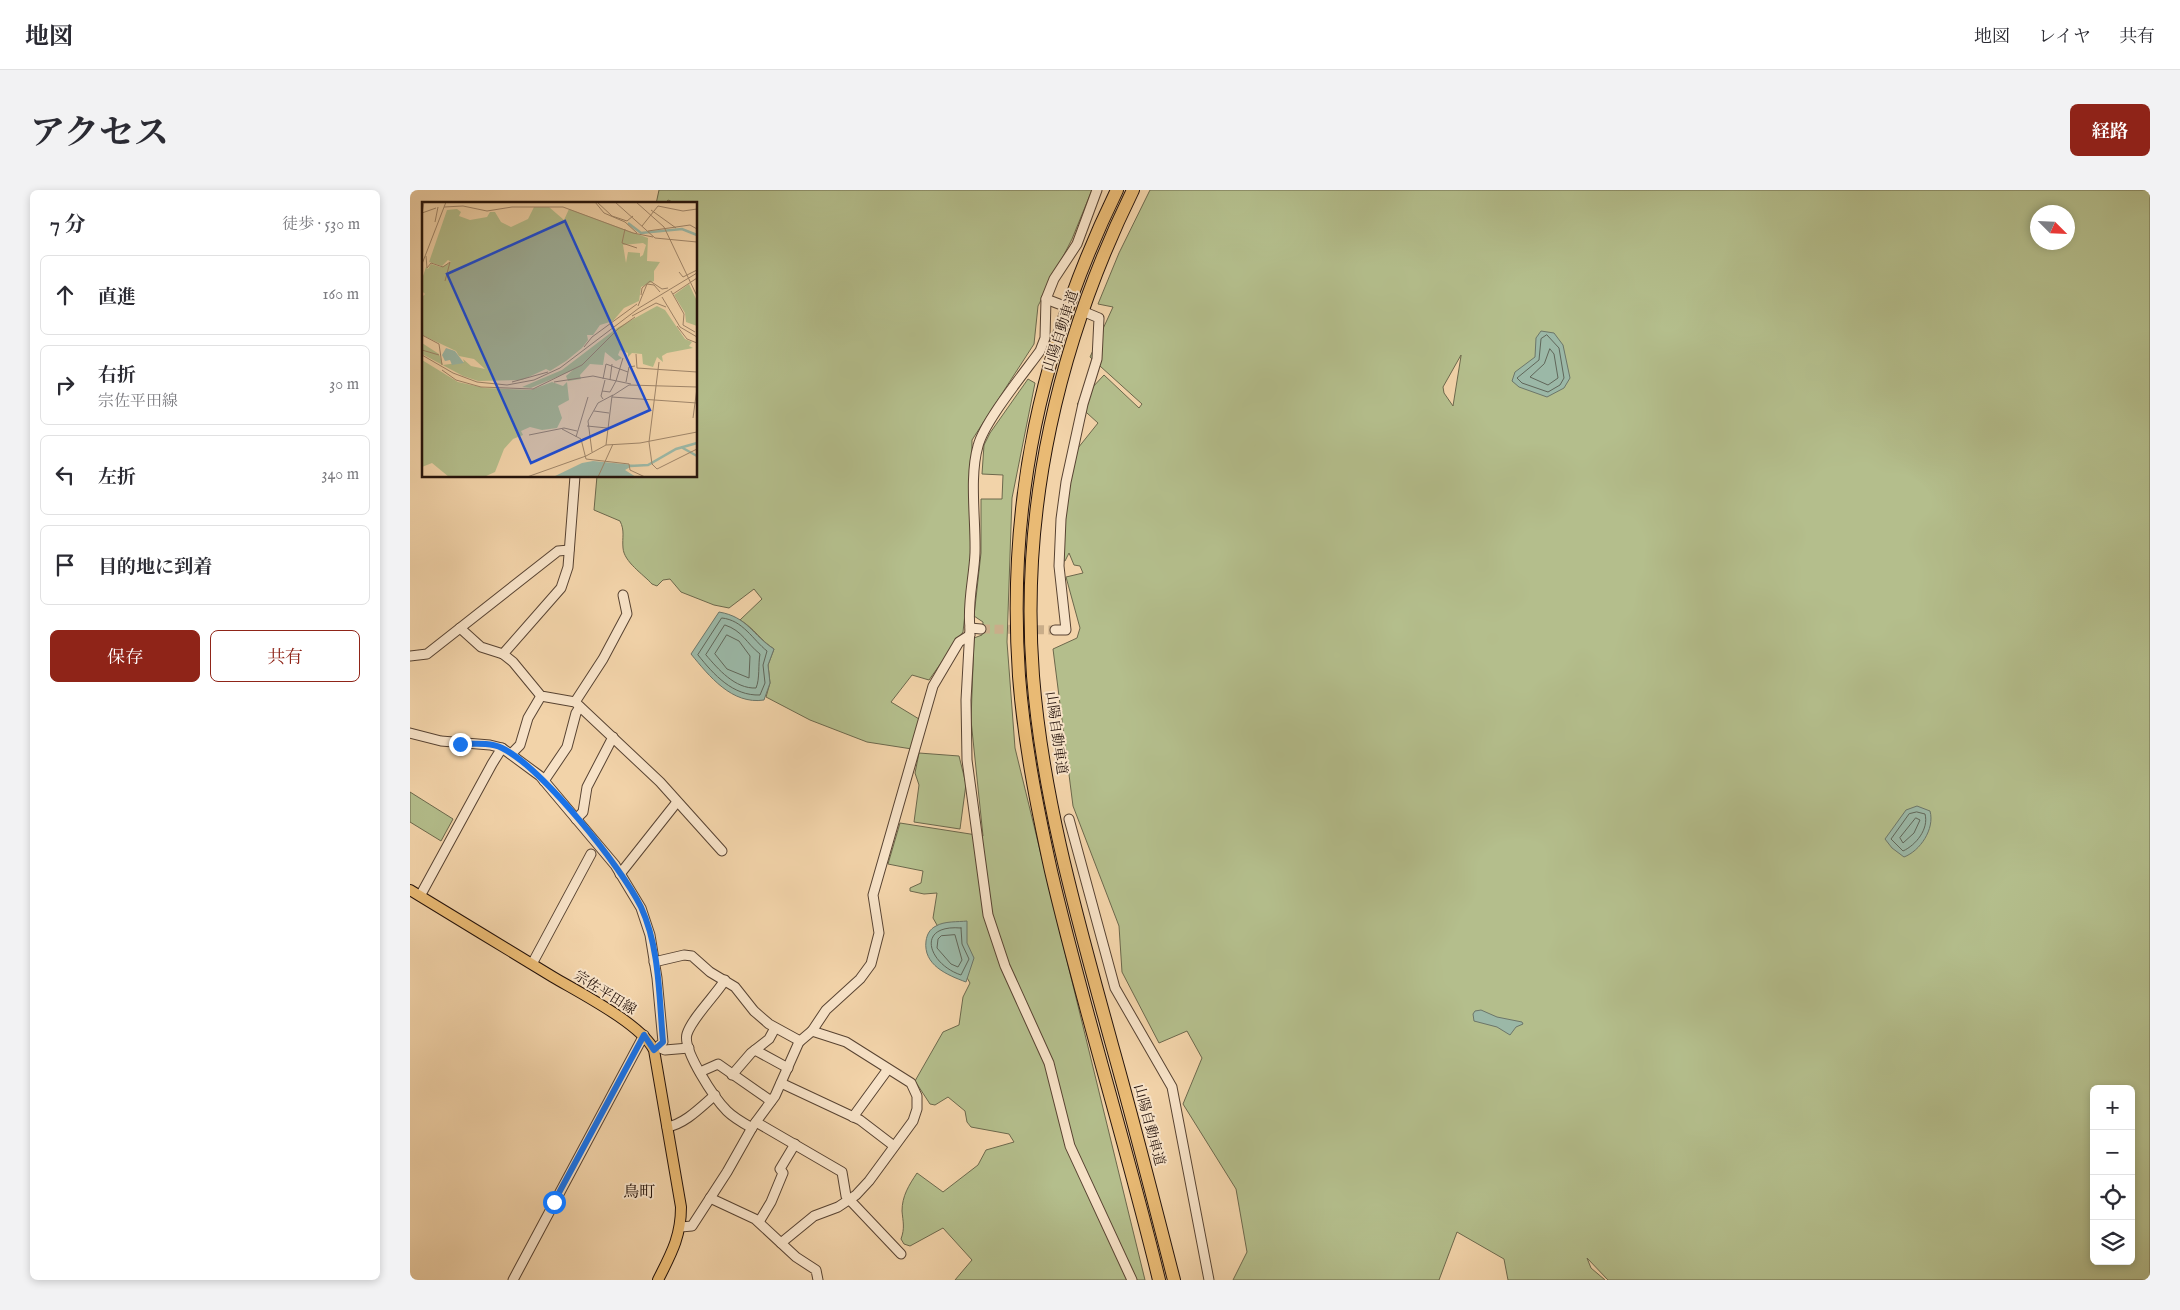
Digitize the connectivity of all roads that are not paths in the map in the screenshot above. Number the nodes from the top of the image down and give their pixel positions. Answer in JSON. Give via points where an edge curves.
{"nodes":[{"id":1,"x":1097,"y":190,"type":"edge"},
{"id":2,"x":1117,"y":190,"type":"edge"},
{"id":3,"x":1133,"y":190,"type":"edge"},
{"id":4,"x":1046,"y":300,"type":"junction"},
{"id":5,"x":1059,"y":304,"type":"dead end"},
{"id":6,"x":1087,"y":313,"type":"dead end"},
{"id":7,"x":575,"y":478,"type":"edge"},
{"id":8,"x":569,"y":550,"type":"junction"},
{"id":9,"x":623,"y":595,"type":"dead end"},
{"id":10,"x":460,"y":628,"type":"junction"},
{"id":11,"x":981,"y":629,"type":"tunnel mouth"},
{"id":12,"x":1055,"y":630,"type":"dead end"},
{"id":13,"x":970,"y":632,"type":"junction"},
{"id":14,"x":503,"y":654,"type":"junction"},
{"id":15,"x":410,"y":656,"type":"edge"},
{"id":16,"x":541,"y":696,"type":"junction"},
{"id":17,"x":577,"y":704,"type":"junction"},
{"id":18,"x":410,"y":733,"type":"edge"},
{"id":19,"x":613,"y":737,"type":"junction"},
{"id":20,"x":502,"y":748,"type":"junction"},
{"id":21,"x":511,"y":754,"type":"junction"},
{"id":22,"x":544,"y":781,"type":"junction"},
{"id":23,"x":677,"y":802,"type":"junction"},
{"id":24,"x":576,"y":819,"type":"junction"},
{"id":25,"x":1069,"y":819,"type":"dead end"},
{"id":26,"x":722,"y":851,"type":"dead end"},
{"id":27,"x":591,"y":854,"type":"dead end"},
{"id":28,"x":620,"y":874,"type":"junction"},
{"id":29,"x":410,"y":890,"type":"edge"},
{"id":30,"x":420,"y":896,"type":"junction"},
{"id":31,"x":654,"y":962,"type":"junction"},
{"id":32,"x":532,"y":964,"type":"junction"},
{"id":33,"x":725,"y":980,"type":"junction"},
{"id":34,"x":775,"y":1028,"type":"junction"},
{"id":35,"x":812,"y":1031,"type":"junction"},
{"id":36,"x":644,"y":1035,"type":"junction"},
{"id":37,"x":800,"y":1041,"type":"junction"},
{"id":38,"x":656,"y":1048,"type":"junction"},
{"id":39,"x":688,"y":1048,"type":"junction"},
{"id":40,"x":755,"y":1050,"type":"junction"},
{"id":41,"x":788,"y":1068,"type":"junction"},
{"id":42,"x":888,"y":1069,"type":"junction"},
{"id":43,"x":700,"y":1072,"type":"junction"},
{"id":44,"x":732,"y":1075,"type":"junction"},
{"id":45,"x":781,"y":1083,"type":"junction"},
{"id":46,"x":714,"y":1095,"type":"junction"},
{"id":47,"x":770,"y":1101,"type":"junction"},
{"id":48,"x":853,"y":1117,"type":"junction"},
{"id":49,"x":754,"y":1125,"type":"junction"},
{"id":50,"x":667,"y":1127,"type":"junction"},
{"id":51,"x":795,"y":1144,"type":"junction"},
{"id":52,"x":894,"y":1146,"type":"junction"},
{"id":53,"x":710,"y":1198,"type":"junction"},
{"id":54,"x":849,"y":1200,"type":"junction"},
{"id":55,"x":759,"y":1222,"type":"junction"},
{"id":56,"x":681,"y":1227,"type":"junction"},
{"id":57,"x":781,"y":1243,"type":"junction"},
{"id":58,"x":901,"y":1254,"type":"dead end"},
{"id":59,"x":513,"y":1280,"type":"edge"},
{"id":60,"x":658,"y":1280,"type":"edge"},
{"id":61,"x":818,"y":1280,"type":"edge"},
{"id":62,"x":1132,"y":1280,"type":"edge"},
{"id":63,"x":1160,"y":1280,"type":"edge"},
{"id":64,"x":1174,"y":1280,"type":"edge"},
{"id":65,"x":1209,"y":1280,"type":"edge"}],
"edges":[{"from":1,"to":4,"type":"street","via":[[1077,244],[1054,279]]},
{"from":2,"to":63,"type":"highway","name":"山陽自動車道","via":[[1063,316],[1036,415],[1018,550],[1019,676],[1035,792],[1065,930]]},
{"from":3,"to":64,"type":"highway","name":"山陽自動車道","via":[[1095,274],[1051,418],[1033,551],[1033,676],[1061,850]]},
{"from":4,"to":5,"type":"street"},
{"from":4,"to":13,"type":"street","via":[[1046,338],[978,445],[975,553],[968,616]]},
{"from":6,"to":12,"type":"street","via":[[1099,318],[1097,359],[1086,390],[1066,482],[1059,566],[1066,630]]},
{"from":7,"to":8,"type":"street"},
{"from":8,"to":10,"type":"street","via":[[558,551]]},
{"from":8,"to":14,"type":"street","via":[[568,567],[561,588]]},
{"from":9,"to":17,"type":"street","via":[[627,614]]},
{"from":10,"to":14,"type":"street","via":[[481,647]]},
{"from":10,"to":15,"type":"street","via":[[427,654]]},
{"from":11,"to":13,"type":"street"},
{"from":13,"to":35,"type":"street","via":[[959,642],[933,686],[928,702],[873,895],[879,933],[871,964],[860,979],[826,1010]]},
{"from":13,"to":62,"type":"street","via":[[967,760],[988,915],[1005,966],[1049,1063],[1070,1146]]},
{"from":14,"to":16,"type":"street"},
{"from":16,"to":17,"type":"street"},
{"from":16,"to":21,"type":"street","via":[[528,718],[520,745]]},
{"from":17,"to":19,"type":"street"},
{"from":17,"to":22,"type":"street","via":[[568,747]]},
{"from":18,"to":20,"type":"street","via":[[441,741]]},
{"from":19,"to":23,"type":"street"},
{"from":19,"to":24,"type":"street","via":[[587,787],[582,812]]},
{"from":20,"to":21,"type":"street"},
{"from":20,"to":30,"type":"street"},
{"from":21,"to":22,"type":"street"},
{"from":22,"to":24,"type":"street"},
{"from":23,"to":26,"type":"street"},
{"from":23,"to":28,"type":"street"},
{"from":24,"to":28,"type":"street"},
{"from":25,"to":65,"type":"street","via":[[1115,988],[1172,1087]]},
{"from":27,"to":32,"type":"street"},
{"from":28,"to":31,"type":"street","via":[[641,908]]},
{"from":29,"to":30,"type":"main road","name":"宗佐平田線"},
{"from":30,"to":32,"type":"main road","name":"宗佐平田線"},
{"from":31,"to":33,"type":"street","via":[[692,956]]},
{"from":31,"to":38,"type":"street","via":[[663,1042]]},
{"from":32,"to":36,"type":"main road","name":"宗佐平田線"},
{"from":33,"to":34,"type":"street"},
{"from":33,"to":39,"type":"street","via":[[686,1035]]},
{"from":34,"to":37,"type":"street"},
{"from":34,"to":40,"type":"street","via":[[769,1039]]},
{"from":35,"to":37,"type":"street"},
{"from":35,"to":42,"type":"street","via":[[846,1042]]},
{"from":36,"to":38,"type":"main road","name":"宗佐平田線"},
{"from":36,"to":59,"type":"street"},
{"from":37,"to":41,"type":"street"},
{"from":38,"to":39,"type":"street"},
{"from":38,"to":50,"type":"main road","name":"宗佐平田線"},
{"from":39,"to":43,"type":"street"},
{"from":40,"to":41,"type":"street"},
{"from":40,"to":44,"type":"street"},
{"from":41,"to":45,"type":"street"},
{"from":42,"to":48,"type":"street"},
{"from":42,"to":52,"type":"street","via":[[911,1083],[917,1096],[913,1121]]},
{"from":43,"to":44,"type":"street","via":[[718,1064]]},
{"from":43,"to":46,"type":"street"},
{"from":44,"to":47,"type":"street"},
{"from":45,"to":47,"type":"street"},
{"from":45,"to":48,"type":"street"},
{"from":46,"to":49,"type":"street","via":[[726,1110]]},
{"from":46,"to":50,"type":"street","via":[[695,1112]]},
{"from":47,"to":49,"type":"street"},
{"from":48,"to":52,"type":"street"},
{"from":49,"to":51,"type":"street"},
{"from":49,"to":53,"type":"street"},
{"from":50,"to":56,"type":"main road","name":"宗佐平田線","via":[[681,1207]]},
{"from":51,"to":54,"type":"street","via":[[842,1172]]},
{"from":51,"to":55,"type":"street","via":[[782,1163],[779,1185]]},
{"from":52,"to":54,"type":"street","via":[[869,1181]]},
{"from":53,"to":55,"type":"street"},
{"from":53,"to":56,"type":"street","via":[[692,1226]]},
{"from":54,"to":57,"type":"street","via":[[814,1216]]},
{"from":54,"to":58,"type":"street"},
{"from":55,"to":57,"type":"street"},
{"from":56,"to":60,"type":"main road","name":"宗佐平田線"},
{"from":57,"to":61,"type":"street","via":[[816,1270]]}]}
